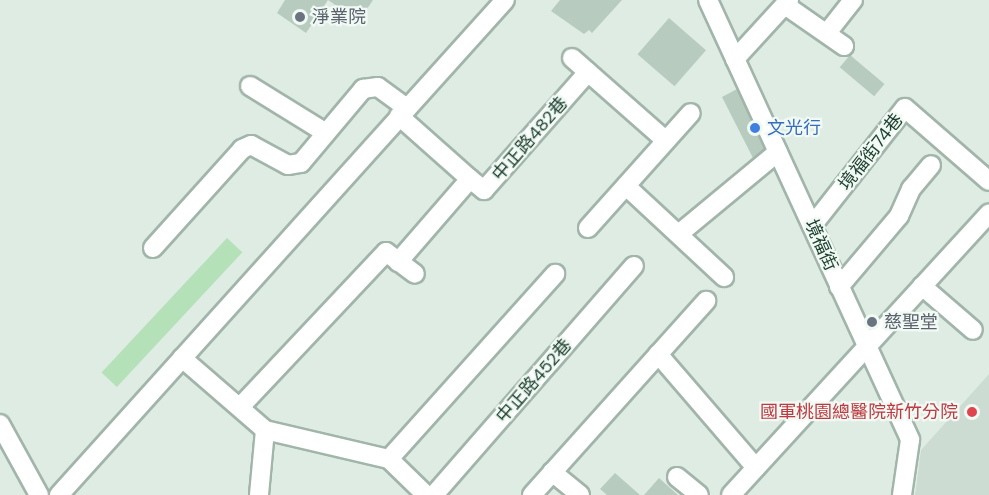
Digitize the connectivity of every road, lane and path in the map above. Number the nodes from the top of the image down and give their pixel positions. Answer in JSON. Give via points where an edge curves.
{"nodes":[{"id":1,"x":505,"y":0,"type":"edge"},
{"id":2,"x":708,"y":0,"type":"edge"},
{"id":3,"x":853,"y":0,"type":"edge"},
{"id":4,"x":787,"y":2,"type":"edge"},
{"id":5,"x":826,"y":33,"type":"junction"},
{"id":6,"x":844,"y":46,"type":"dead end"},
{"id":7,"x":572,"y":58,"type":"dead end"},
{"id":8,"x":735,"y":58,"type":"junction"},
{"id":9,"x":588,"y":72,"type":"junction"},
{"id":10,"x":250,"y":86,"type":"dead end"},
{"id":11,"x":403,"y":112,"type":"junction"},
{"id":12,"x":692,"y":113,"type":"dead end"},
{"id":13,"x":326,"y":133,"type":"junction"},
{"id":14,"x":666,"y":141,"type":"junction"},
{"id":15,"x":778,"y":152,"type":"junction"},
{"id":16,"x":931,"y":165,"type":"dead end"},
{"id":17,"x":470,"y":179,"type":"junction"},
{"id":18,"x":989,"y":181,"type":"edge"},
{"id":19,"x":626,"y":186,"type":"junction"},
{"id":20,"x":989,"y":213,"type":"edge"},
{"id":21,"x":812,"y":226,"type":"junction"},
{"id":22,"x":588,"y":228,"type":"dead end"},
{"id":23,"x":680,"y":233,"type":"junction"},
{"id":24,"x":153,"y":248,"type":"dead end"},
{"id":25,"x":398,"y":261,"type":"junction"},
{"id":26,"x":634,"y":266,"type":"dead end"},
{"id":27,"x":415,"y":274,"type":"dead end"},
{"id":28,"x":555,"y":274,"type":"dead end"},
{"id":29,"x":724,"y":277,"type":"dead end"},
{"id":30,"x":839,"y":286,"type":"junction"},
{"id":31,"x":922,"y":286,"type":"junction"},
{"id":32,"x":706,"y":301,"type":"dead end"},
{"id":33,"x":973,"y":330,"type":"dead end"},
{"id":34,"x":867,"y":346,"type":"junction"},
{"id":35,"x":658,"y":354,"type":"junction"},
{"id":36,"x":182,"y":358,"type":"junction"},
{"id":37,"x":240,"y":407,"type":"junction"},
{"id":38,"x":0,"y":424,"type":"edge"},
{"id":39,"x":265,"y":430,"type":"junction"},
{"id":40,"x":389,"y":459,"type":"junction"},
{"id":41,"x":756,"y":468,"type":"junction"},
{"id":42,"x":552,"y":472,"type":"junction"},
{"id":43,"x":677,"y":477,"type":"dead end"},
{"id":44,"x":39,"y":495,"type":"edge"},
{"id":45,"x":59,"y":495,"type":"edge"},
{"id":46,"x":259,"y":495,"type":"edge"},
{"id":47,"x":426,"y":495,"type":"edge"},
{"id":48,"x":434,"y":495,"type":"edge"},
{"id":49,"x":532,"y":495,"type":"edge"},
{"id":50,"x":580,"y":495,"type":"edge"},
{"id":51,"x":699,"y":495,"type":"edge"},
{"id":52,"x":731,"y":495,"type":"edge"},
{"id":53,"x":902,"y":495,"type":"edge"}],
"edges":[{"from":1,"to":11,"type":"street"},
{"from":2,"to":8,"type":"street","name":"境福街"},
{"from":3,"to":5,"type":"street"},
{"from":4,"to":5,"type":"street"},
{"from":4,"to":8,"type":"street"},
{"from":5,"to":6,"type":"street"},
{"from":7,"to":9,"type":"street"},
{"from":8,"to":15,"type":"street","name":"境福街"},
{"from":9,"to":14,"type":"street"},
{"from":9,"to":17,"type":"street","name":"中正路482巷","via":[[484,190]]},
{"from":10,"to":13,"type":"street"},
{"from":11,"to":13,"type":"street","via":[[378,87],[363,89]]},
{"from":11,"to":17,"type":"street"},
{"from":11,"to":36,"type":"street"},
{"from":12,"to":14,"type":"street"},
{"from":13,"to":24,"type":"street","via":[[301,163],[293,166],[251,145],[242,149]]},
{"from":14,"to":19,"type":"street"},
{"from":15,"to":21,"type":"street","name":"境福街"},
{"from":15,"to":23,"type":"street"},
{"from":16,"to":30,"type":"street","via":[[911,189],[899,216]]},
{"from":17,"to":25,"type":"street","name":"中正路482巷"},
{"from":18,"to":21,"type":"street","name":"境福街74巷","via":[[905,108]]},
{"from":19,"to":22,"type":"street"},
{"from":19,"to":23,"type":"street"},
{"from":20,"to":31,"type":"street"},
{"from":21,"to":30,"type":"street","name":"境福街"},
{"from":23,"to":29,"type":"street"},
{"from":25,"to":27,"type":"street"},
{"from":25,"to":37,"type":"street","via":[[386,252]]},
{"from":26,"to":48,"type":"street","name":"中正路452巷"},
{"from":28,"to":40,"type":"street"},
{"from":30,"to":34,"type":"street","name":"境福街"},
{"from":31,"to":33,"type":"street"},
{"from":31,"to":34,"type":"street"},
{"from":32,"to":35,"type":"street"},
{"from":34,"to":41,"type":"street"},
{"from":34,"to":53,"type":"street","name":"境福街","via":[[910,440]]},
{"from":35,"to":41,"type":"street"},
{"from":35,"to":42,"type":"street"},
{"from":36,"to":37,"type":"street"},
{"from":36,"to":45,"type":"street"},
{"from":37,"to":39,"type":"street"},
{"from":38,"to":44,"type":"street"},
{"from":39,"to":40,"type":"street"},
{"from":39,"to":46,"type":"street"},
{"from":40,"to":47,"type":"street"},
{"from":41,"to":52,"type":"street"},
{"from":42,"to":49,"type":"street"},
{"from":42,"to":50,"type":"street"},
{"from":43,"to":51,"type":"street"}]}
